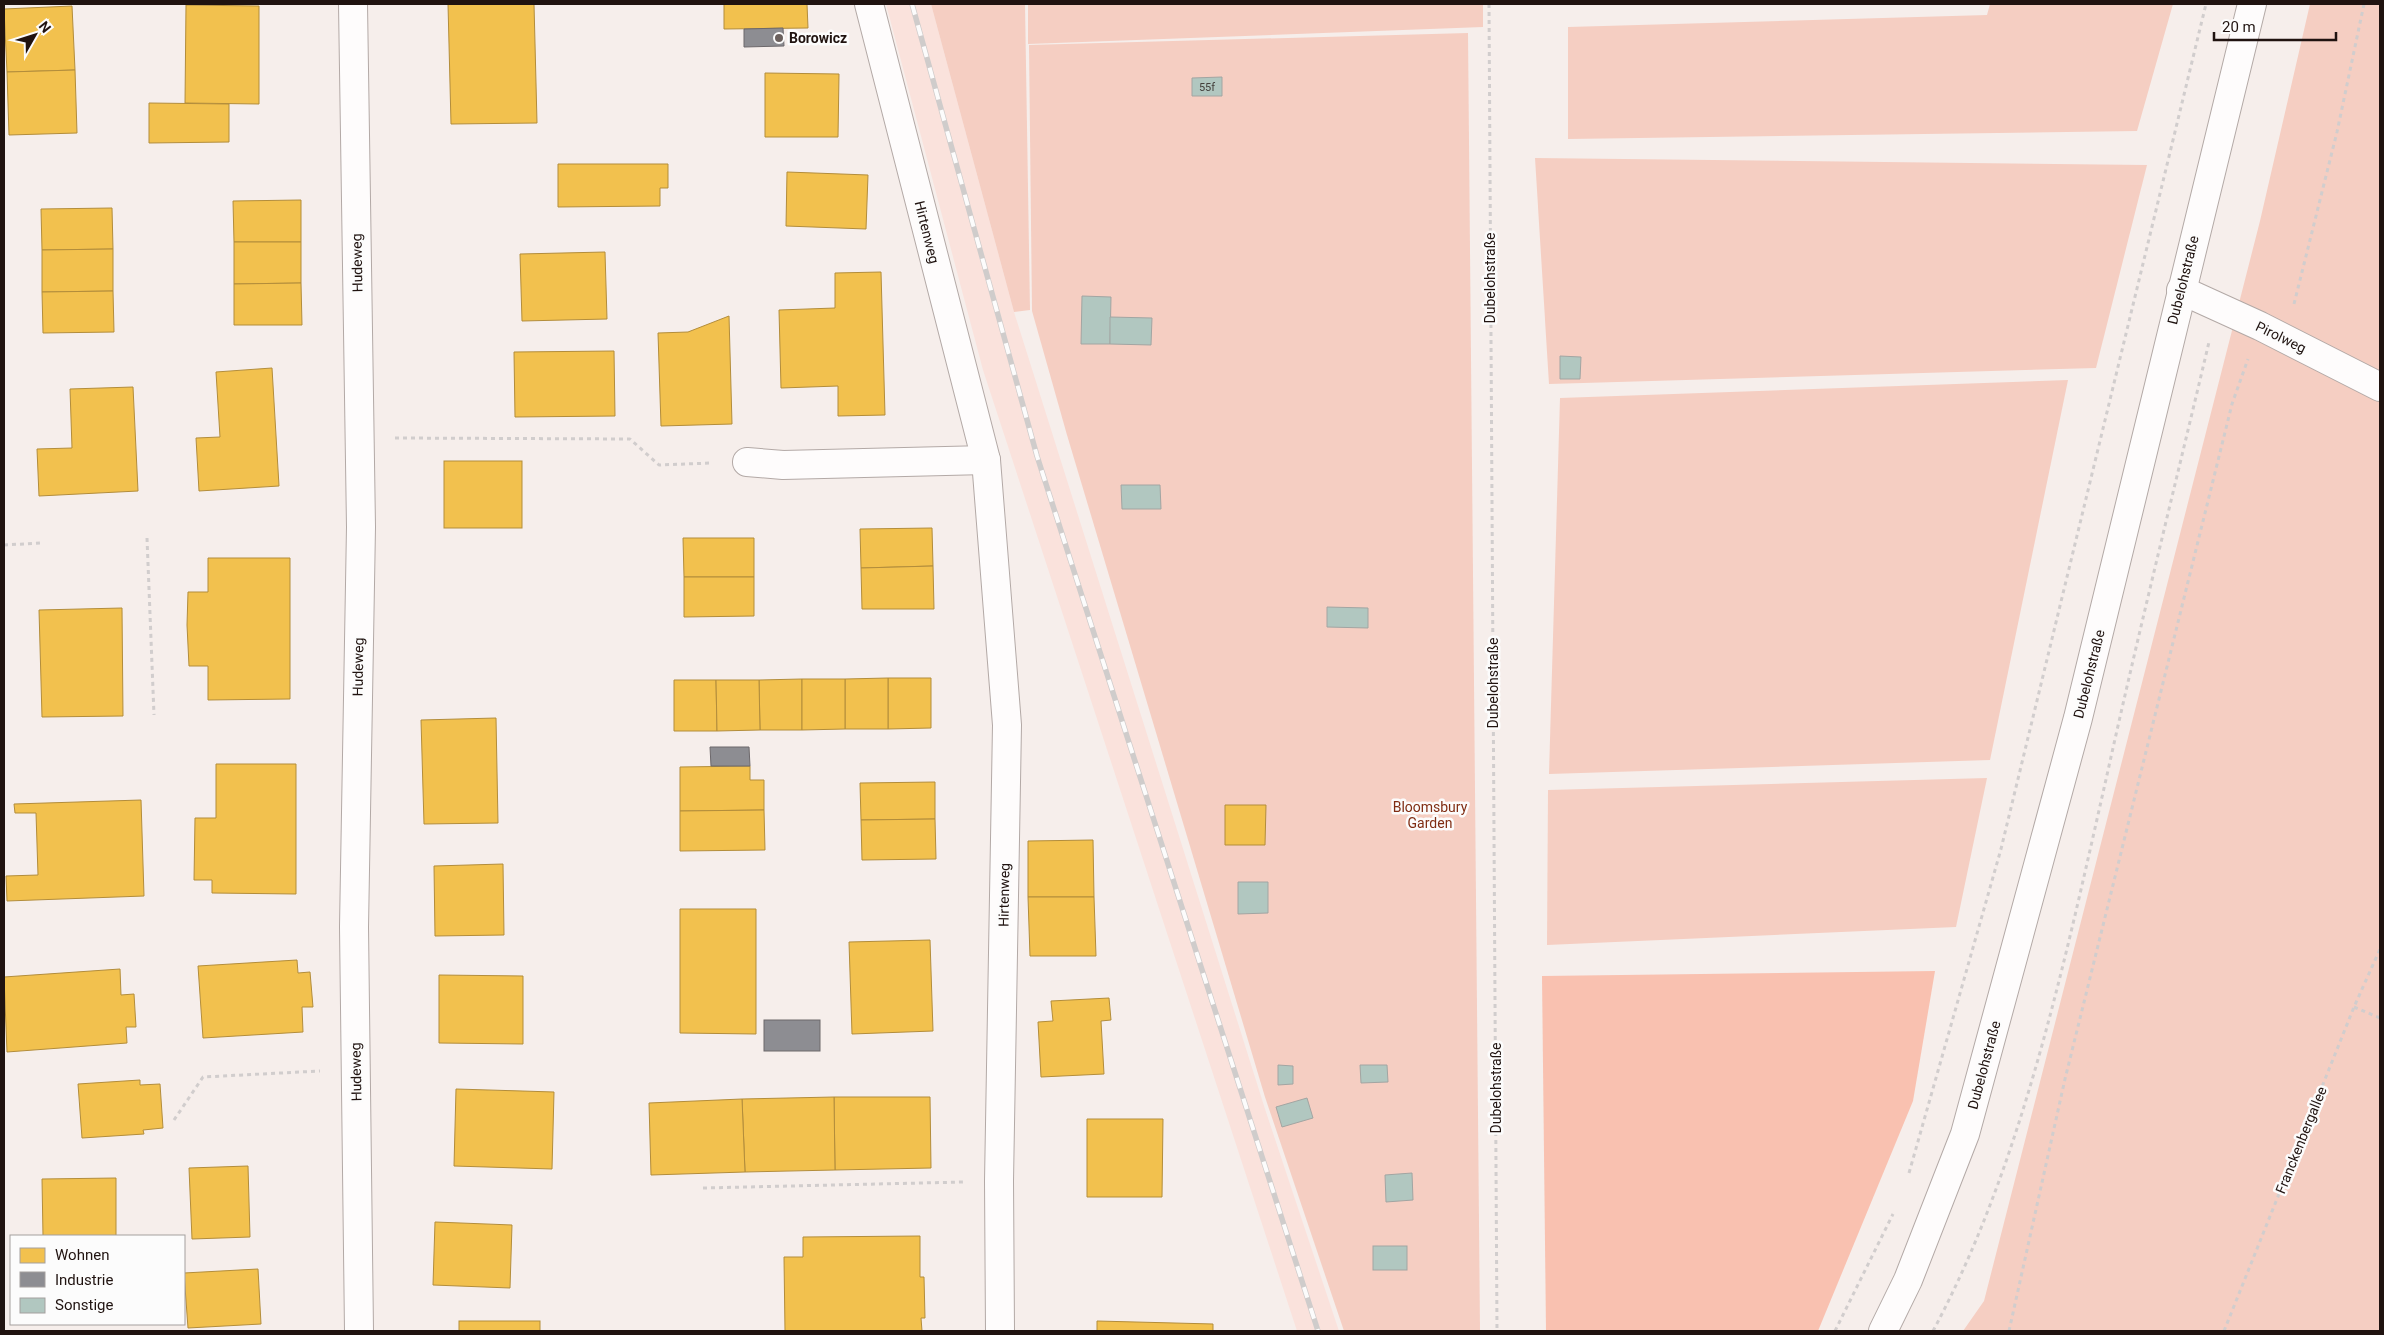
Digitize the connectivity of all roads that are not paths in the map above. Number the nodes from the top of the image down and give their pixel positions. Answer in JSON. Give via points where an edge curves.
{"nodes":[{"id":1,"x":353,"y":4,"type":"edge"},
{"id":2,"x":869,"y":4,"type":"edge"},
{"id":3,"x":2252,"y":4,"type":"edge"},
{"id":4,"x":2181,"y":290,"type":"junction"},
{"id":5,"x":2380,"y":387,"type":"edge"},
{"id":6,"x":986,"y":460,"type":"junction"},
{"id":7,"x":747,"y":462,"type":"road end"},
{"id":8,"x":359,"y":1331,"type":"edge"},
{"id":9,"x":1000,"y":1331,"type":"edge"},
{"id":10,"x":1883,"y":1331,"type":"edge"}],
"edges":[{"from":1,"to":8,"type":"street","name":"Hudeweg","via":[[361,527],[354,927]]},
{"from":2,"to":6,"type":"street","name":"Hirtenweg"},
{"from":3,"to":4,"type":"street","name":"Dubelohstraße"},
{"from":4,"to":5,"type":"street","name":"Pirolweg"},
{"from":4,"to":10,"type":"street","name":"Dubelohstraße","via":[[2078,718],[1965,1134],[1908,1280]]},
{"from":6,"to":7,"type":"street","via":[[783,465]]},
{"from":6,"to":9,"type":"street","name":"Hirtenweg","via":[[1007,725],[999,1181]]}]}
